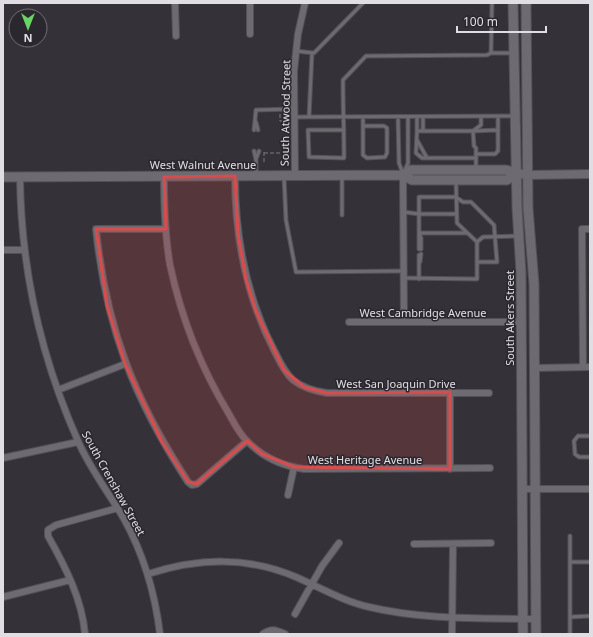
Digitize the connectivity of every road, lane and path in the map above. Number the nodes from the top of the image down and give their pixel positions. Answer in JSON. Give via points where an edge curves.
{"nodes":[{"id":1,"x":175,"y":3,"type":"edge"},
{"id":2,"x":250,"y":3,"type":"edge"},
{"id":3,"x":305,"y":3,"type":"edge"},
{"id":4,"x":363,"y":3,"type":"edge"},
{"id":5,"x":492,"y":3,"type":"edge"},
{"id":6,"x":513,"y":3,"type":"edge"},
{"id":7,"x":520,"y":3,"type":"edge"},
{"id":8,"x":526,"y":3,"type":"edge"},
{"id":9,"x":250,"y":34,"type":"dead end"},
{"id":10,"x":527,"y":35,"type":"junction"},
{"id":11,"x":176,"y":36,"type":"dead end"},
{"id":12,"x":296,"y":51,"type":"junction"},
{"id":13,"x":312,"y":53,"type":"junction"},
{"id":14,"x":491,"y":53,"type":"junction"},
{"id":15,"x":512,"y":53,"type":"junction"},
{"id":16,"x":294,"y":109,"type":"junction"},
{"id":17,"x":527,"y":111,"type":"junction"},
{"id":18,"x":514,"y":116,"type":"junction"},
{"id":19,"x":294,"y":117,"type":"junction"},
{"id":20,"x":309,"y":117,"type":"junction"},
{"id":21,"x":343,"y":117,"type":"junction"},
{"id":22,"x":363,"y":117,"type":"junction"},
{"id":23,"x":398,"y":117,"type":"junction"},
{"id":24,"x":408,"y":117,"type":"junction"},
{"id":25,"x":417,"y":117,"type":"junction"},
{"id":26,"x":423,"y":117,"type":"junction"},
{"id":27,"x":481,"y":117,"type":"junction"},
{"id":28,"x":498,"y":117,"type":"junction"},
{"id":29,"x":256,"y":120,"type":"junction"},
{"id":30,"x":280,"y":120,"type":"dead end"},
{"id":31,"x":287,"y":121,"type":"dead end"},
{"id":32,"x":363,"y":126,"type":"junction"},
{"id":33,"x":254,"y":130,"type":"dead end"},
{"id":34,"x":258,"y":130,"type":"dead end"},
{"id":35,"x":344,"y":130,"type":"junction"},
{"id":36,"x":498,"y":130,"type":"junction"},
{"id":37,"x":417,"y":131,"type":"junction"},
{"id":38,"x":423,"y":131,"type":"junction"},
{"id":39,"x":473,"y":131,"type":"junction"},
{"id":40,"x":417,"y":140,"type":"junction"},
{"id":41,"x":254,"y":151,"type":"dead end"},
{"id":42,"x":259,"y":151,"type":"dead end"},
{"id":43,"x":288,"y":153,"type":"dead end"},
{"id":44,"x":476,"y":154,"type":"junction"},
{"id":45,"x":427,"y":158,"type":"junction"},
{"id":46,"x":476,"y":158,"type":"junction"},
{"id":47,"x":256,"y":160,"type":"junction"},
{"id":48,"x":264,"y":164,"type":"dead end"},
{"id":49,"x":476,"y":170,"type":"junction"},
{"id":50,"x":516,"y":174,"type":"junction"},
{"id":51,"x":590,"y":174,"type":"edge"},
{"id":52,"x":403,"y":175,"type":"junction"},
{"id":53,"x":528,"y":175,"type":"junction"},
{"id":54,"x":235,"y":176,"type":"junction"},
{"id":55,"x":256,"y":176,"type":"junction"},
{"id":56,"x":284,"y":176,"type":"junction"},
{"id":57,"x":294,"y":176,"type":"junction"},
{"id":58,"x":342,"y":176,"type":"junction"},
{"id":59,"x":3,"y":177,"type":"edge"},
{"id":60,"x":20,"y":177,"type":"junction"},
{"id":61,"x":164,"y":177,"type":"junction"},
{"id":62,"x":456,"y":180,"type":"junction"},
{"id":63,"x":456,"y":197,"type":"junction"},
{"id":64,"x":404,"y":212,"type":"junction"},
{"id":65,"x":419,"y":214,"type":"junction"},
{"id":66,"x":456,"y":214,"type":"junction"},
{"id":67,"x":342,"y":215,"type":"dead end"},
{"id":68,"x":166,"y":229,"type":"junction"},
{"id":69,"x":590,"y":229,"type":"edge"},
{"id":70,"x":419,"y":232,"type":"junction"},
{"id":71,"x":466,"y":233,"type":"junction"},
{"id":72,"x":519,"y":236,"type":"junction"},
{"id":73,"x":494,"y":237,"type":"junction"},
{"id":74,"x":477,"y":242,"type":"junction"},
{"id":75,"x":420,"y":249,"type":"dead end"},
{"id":76,"x":3,"y":250,"type":"edge"},
{"id":77,"x":24,"y":250,"type":"junction"},
{"id":78,"x":420,"y":254,"type":"dead end"},
{"id":79,"x":477,"y":262,"type":"junction"},
{"id":80,"x":404,"y":271,"type":"junction"},
{"id":81,"x":404,"y":278,"type":"junction"},
{"id":82,"x":419,"y":280,"type":"junction"},
{"id":83,"x":349,"y":322,"type":"dead end"},
{"id":84,"x":404,"y":322,"type":"junction"},
{"id":85,"x":522,"y":322,"type":"junction"},
{"id":86,"x":125,"y":364,"type":"junction"},
{"id":87,"x":583,"y":367,"type":"junction"},
{"id":88,"x":590,"y":367,"type":"edge"},
{"id":89,"x":534,"y":368,"type":"junction"},
{"id":90,"x":58,"y":390,"type":"junction"},
{"id":91,"x":450,"y":392,"type":"junction"},
{"id":92,"x":489,"y":392,"type":"dead end"},
{"id":93,"x":590,"y":436,"type":"edge"},
{"id":94,"x":246,"y":441,"type":"junction"},
{"id":95,"x":78,"y":442,"type":"junction"},
{"id":96,"x":4,"y":457,"type":"edge"},
{"id":97,"x":590,"y":457,"type":"edge"},
{"id":98,"x":294,"y":467,"type":"junction"},
{"id":99,"x":490,"y":468,"type":"dead end"},
{"id":100,"x":450,"y":469,"type":"junction"},
{"id":101,"x":590,"y":488,"type":"edge"},
{"id":102,"x":522,"y":489,"type":"junction"},
{"id":103,"x":535,"y":489,"type":"junction"},
{"id":104,"x":288,"y":495,"type":"dead end"},
{"id":105,"x":118,"y":508,"type":"junction"},
{"id":106,"x":570,"y":536,"type":"dead end"},
{"id":107,"x":339,"y":543,"type":"dead end"},
{"id":108,"x":491,"y":543,"type":"dead end"},
{"id":109,"x":414,"y":544,"type":"dead end"},
{"id":110,"x":453,"y":544,"type":"junction"},
{"id":111,"x":570,"y":562,"type":"junction"},
{"id":112,"x":590,"y":562,"type":"edge"},
{"id":113,"x":148,"y":574,"type":"junction"},
{"id":114,"x":70,"y":580,"type":"junction"},
{"id":115,"x":312,"y":584,"type":"junction"},
{"id":116,"x":3,"y":597,"type":"edge"},
{"id":117,"x":295,"y":614,"type":"dead end"},
{"id":118,"x":590,"y":616,"type":"edge"},
{"id":119,"x":570,"y":617,"type":"junction"},
{"id":120,"x":452,"y":618,"type":"junction"},
{"id":121,"x":523,"y":618,"type":"junction"},
{"id":122,"x":536,"y":618,"type":"junction"},
{"id":123,"x":85,"y":634,"type":"edge"},
{"id":124,"x":160,"y":634,"type":"edge"},
{"id":125,"x":263,"y":634,"type":"edge"},
{"id":126,"x":285,"y":634,"type":"edge"},
{"id":127,"x":452,"y":634,"type":"edge"},
{"id":128,"x":523,"y":634,"type":"edge"},
{"id":129,"x":536,"y":634,"type":"edge"},
{"id":130,"x":570,"y":634,"type":"edge"}],
"edges":[{"from":1,"to":11,"type":"street"},
{"from":2,"to":9,"type":"street"},
{"from":3,"to":12,"type":"street","name":"South Atwood Street"},
{"from":4,"to":13,"type":"lane"},
{"from":5,"to":14,"type":"lane"},
{"from":6,"to":15,"type":"main road","name":"South Akers Street"},
{"from":7,"to":10,"type":"main road","via":[[521,24]]},
{"from":8,"to":10,"type":"main road"},
{"from":10,"to":17,"type":"main road"},
{"from":12,"to":13,"type":"lane"},
{"from":12,"to":16,"type":"street","name":"South Atwood Street"},
{"from":13,"to":20,"type":"lane"},
{"from":14,"to":15,"type":"lane"},
{"from":14,"to":21,"type":"lane","via":[[366,56],[343,80]]},
{"from":15,"to":17,"type":"main road","via":[[518,54],[521,59],[522,96]]},
{"from":15,"to":18,"type":"main road","name":"South Akers Street"},
{"from":16,"to":19,"type":"street","name":"South Atwood Street"},
{"from":16,"to":29,"type":"lane","via":[[256,110]]},
{"from":17,"to":53,"type":"main road"},
{"from":18,"to":28,"type":"lane"},
{"from":18,"to":50,"type":"main road","name":"South Akers Street"},
{"from":19,"to":20,"type":"lane"},
{"from":19,"to":57,"type":"street","name":"South Atwood Street"},
{"from":20,"to":21,"type":"lane"},
{"from":21,"to":22,"type":"lane"},
{"from":21,"to":35,"type":"lane"},
{"from":22,"to":23,"type":"lane"},
{"from":22,"to":32,"type":"lane"},
{"from":23,"to":24,"type":"lane"},
{"from":23,"to":52,"type":"lane","via":[[399,164]]},
{"from":24,"to":25,"type":"lane"},
{"from":24,"to":52,"type":"lane","via":[[408,163]]},
{"from":25,"to":26,"type":"lane"},
{"from":25,"to":37,"type":"lane"},
{"from":26,"to":27,"type":"lane"},
{"from":26,"to":38,"type":"lane"},
{"from":27,"to":28,"type":"lane"},
{"from":27,"to":39,"type":"lane","via":[[481,125]]},
{"from":28,"to":36,"type":"lane"},
{"from":29,"to":33,"type":"lane"},
{"from":29,"to":34,"type":"lane"},
{"from":30,"to":31,"type":"path"},
{"from":32,"to":32,"type":"lane","via":[[363,155],[367,158],[385,157],[388,130],[384,126]]},
{"from":35,"to":35,"type":"lane","via":[[308,130],[308,157],[344,158]]},
{"from":36,"to":39,"type":"lane"},
{"from":36,"to":44,"type":"lane","via":[[498,151],[495,154]]},
{"from":37,"to":38,"type":"lane"},
{"from":37,"to":40,"type":"lane"},
{"from":38,"to":39,"type":"lane"},
{"from":39,"to":44,"type":"lane"},
{"from":40,"to":45,"type":"lane"},
{"from":40,"to":45,"type":"lane","via":[[416,153],[419,157]]},
{"from":41,"to":47,"type":"lane"},
{"from":42,"to":47,"type":"lane"},
{"from":43,"to":48,"type":"path","via":[[264,152]]},
{"from":44,"to":46,"type":"lane"},
{"from":45,"to":46,"type":"lane"},
{"from":46,"to":49,"type":"lane"},
{"from":47,"to":55,"type":"lane"},
{"from":49,"to":50,"type":"main road","name":"West Walnut Avenue","via":[[506,170]]},
{"from":49,"to":52,"type":"main road","name":"West Walnut Avenue","via":[[410,170]]},
{"from":50,"to":53,"type":"main road","name":"West Walnut Avenue"},
{"from":50,"to":62,"type":"main road","name":"West Walnut Avenue","via":[[507,180]]},
{"from":50,"to":72,"type":"main road","name":"South Akers Street"},
{"from":51,"to":53,"type":"street","name":"West Walnut Avenue"},
{"from":52,"to":58,"type":"main road","name":"West Walnut Avenue"},
{"from":52,"to":62,"type":"main road","name":"West Walnut Avenue","via":[[412,180]]},
{"from":52,"to":64,"type":"street"},
{"from":53,"to":89,"type":"main road","via":[[534,278]]},
{"from":54,"to":55,"type":"main road","name":"West Walnut Avenue"},
{"from":54,"to":61,"type":"main road","name":"West Walnut Avenue"},
{"from":54,"to":91,"type":"street","name":"West San Joaquin Drive","via":[[236,210],[246,279],[256,311],[284,370],[293,380],[304,387],[327,393]]},
{"from":55,"to":56,"type":"main road","name":"West Walnut Avenue"},
{"from":56,"to":57,"type":"main road","name":"West Walnut Avenue"},
{"from":56,"to":80,"type":"lane","via":[[286,220],[296,272]]},
{"from":57,"to":58,"type":"main road","name":"West Walnut Avenue"},
{"from":58,"to":67,"type":"lane"},
{"from":59,"to":60,"type":"main road","name":"West Walnut Avenue"},
{"from":60,"to":61,"type":"main road","name":"West Walnut Avenue"},
{"from":60,"to":77,"type":"street","name":"South Crenshaw Street"},
{"from":61,"to":68,"type":"street","name":"West Heritage Avenue"},
{"from":62,"to":63,"type":"lane"},
{"from":63,"to":65,"type":"lane","via":[[419,197]]},
{"from":63,"to":66,"type":"lane"},
{"from":63,"to":73,"type":"lane","via":[[462,202],[471,202],[494,225]]},
{"from":64,"to":65,"type":"lane"},
{"from":64,"to":80,"type":"street"},
{"from":65,"to":66,"type":"lane"},
{"from":65,"to":70,"type":"lane"},
{"from":66,"to":71,"type":"lane","via":[[456,223]]},
{"from":68,"to":86,"type":"street","via":[[96,229],[108,306]]},
{"from":68,"to":94,"type":"street","name":"West Heritage Avenue","via":[[170,263],[188,328],[216,393]]},
{"from":69,"to":87,"type":"street","via":[[582,229]]},
{"from":70,"to":71,"type":"lane"},
{"from":70,"to":75,"type":"lane"},
{"from":71,"to":74,"type":"lane"},
{"from":72,"to":73,"type":"lane"},
{"from":72,"to":85,"type":"main road","name":"South Akers Street"},
{"from":73,"to":74,"type":"lane","via":[[483,237]]},
{"from":73,"to":79,"type":"lane","via":[[497,262]]},
{"from":74,"to":79,"type":"lane"},
{"from":76,"to":77,"type":"street"},
{"from":77,"to":90,"type":"street","name":"South Crenshaw Street","via":[[40,333]]},
{"from":78,"to":82,"type":"lane"},
{"from":79,"to":82,"type":"lane","via":[[477,280]]},
{"from":80,"to":81,"type":"street"},
{"from":81,"to":82,"type":"lane"},
{"from":81,"to":84,"type":"street"},
{"from":83,"to":84,"type":"street","name":"West Cambridge Avenue"},
{"from":84,"to":85,"type":"street","name":"West Cambridge Avenue"},
{"from":85,"to":89,"type":"main road","via":[[528,330]]},
{"from":85,"to":102,"type":"main road","name":"South Akers Street"},
{"from":86,"to":90,"type":"street"},
{"from":86,"to":94,"type":"street","via":[[162,442],[192,485],[197,484]]},
{"from":87,"to":88,"type":"street"},
{"from":87,"to":89,"type":"street"},
{"from":89,"to":103,"type":"main road"},
{"from":90,"to":95,"type":"street","name":"South Crenshaw Street"},
{"from":91,"to":92,"type":"street","name":"West San Joaquin Drive"},
{"from":91,"to":100,"type":"street"},
{"from":93,"to":97,"type":"lane","via":[[576,437],[574,452],[579,457]]},
{"from":94,"to":98,"type":"street","name":"West Heritage Avenue","via":[[262,454]]},
{"from":95,"to":96,"type":"street"},
{"from":95,"to":105,"type":"street","name":"South Crenshaw Street","via":[[95,474]]},
{"from":98,"to":100,"type":"street","name":"West Heritage Avenue"},
{"from":98,"to":104,"type":"street"},
{"from":99,"to":100,"type":"street","name":"West Heritage Avenue"},
{"from":101,"to":103,"type":"street"},
{"from":102,"to":103,"type":"street"},
{"from":102,"to":121,"type":"main road","name":"South Akers Street"},
{"from":103,"to":122,"type":"main road"},
{"from":105,"to":113,"type":"street","name":"South Crenshaw Street"},
{"from":105,"to":114,"type":"street","via":[[56,525],[48,530],[48,536]]},
{"from":106,"to":111,"type":"lane"},
{"from":107,"to":115,"type":"street"},
{"from":108,"to":110,"type":"street"},
{"from":109,"to":110,"type":"street"},
{"from":110,"to":120,"type":"street"},
{"from":111,"to":112,"type":"lane"},
{"from":111,"to":119,"type":"lane"},
{"from":113,"to":115,"type":"street","via":[[199,562],[223,561],[252,564]]},
{"from":113,"to":124,"type":"street","name":"South Crenshaw Street"},
{"from":114,"to":116,"type":"street"},
{"from":114,"to":123,"type":"street","via":[[79,603]]},
{"from":115,"to":117,"type":"street"},
{"from":115,"to":120,"type":"street","via":[[368,607],[424,617]]},
{"from":118,"to":119,"type":"lane"},
{"from":119,"to":130,"type":"lane"},
{"from":120,"to":121,"type":"street"},
{"from":120,"to":127,"type":"street"},
{"from":121,"to":122,"type":"street"},
{"from":121,"to":128,"type":"main road","name":"South Akers Street"},
{"from":122,"to":129,"type":"main road"},
{"from":125,"to":126,"type":"street","via":[[274,629]]}]}
